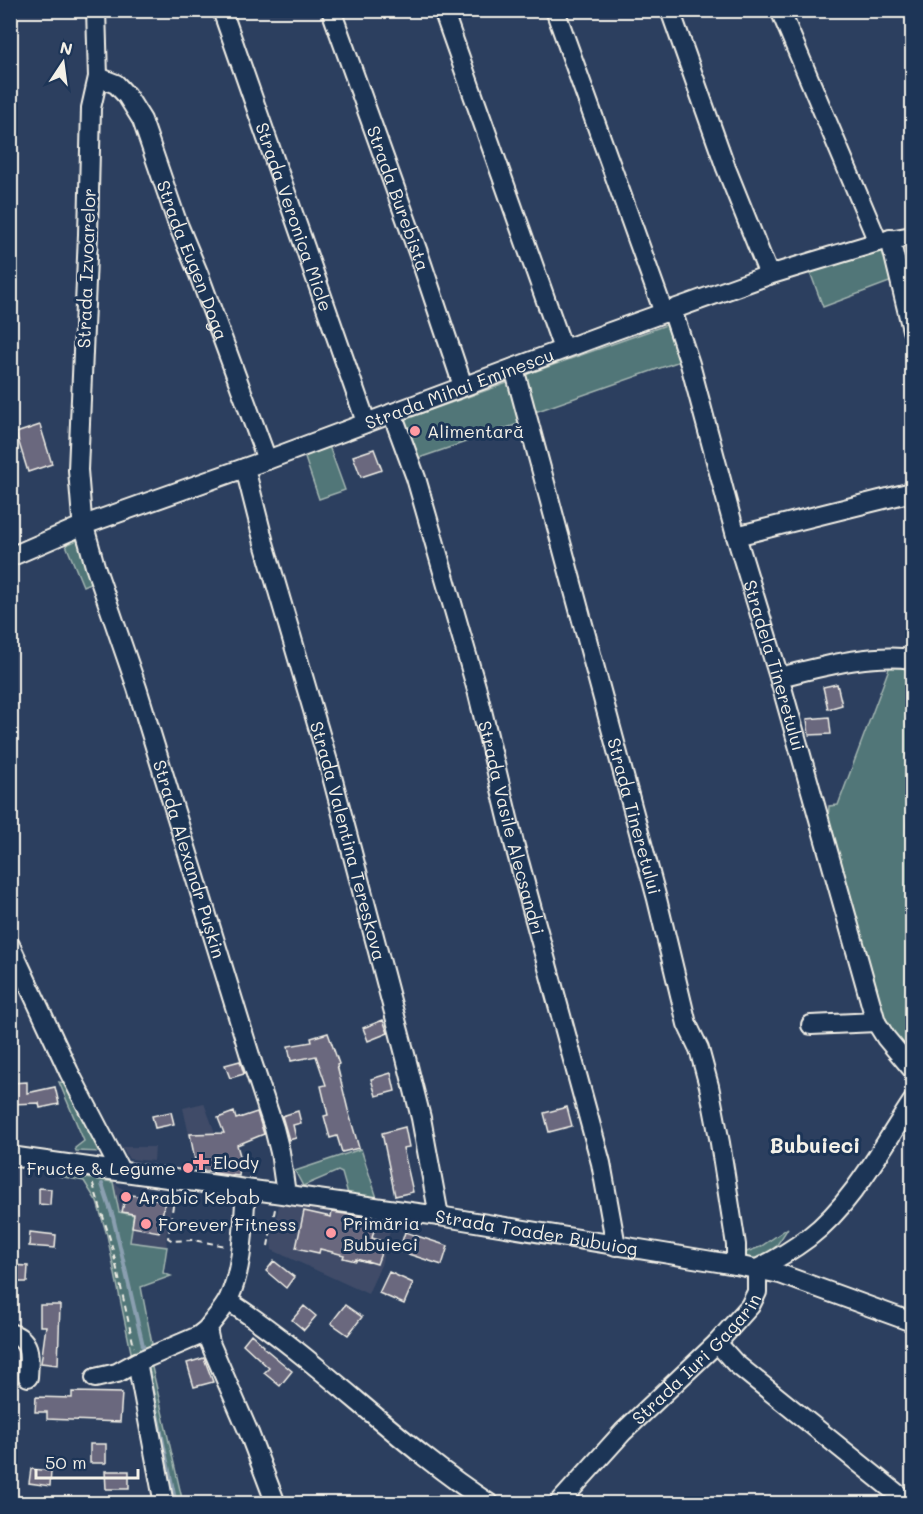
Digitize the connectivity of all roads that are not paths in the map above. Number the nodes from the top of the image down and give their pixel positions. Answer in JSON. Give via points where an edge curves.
{"nodes":[{"id":1,"x":96,"y":10,"type":"edge"},
{"id":2,"x":222,"y":10,"type":"edge"},
{"id":3,"x":331,"y":10,"type":"edge"},
{"id":4,"x":443,"y":10,"type":"edge"},
{"id":5,"x":555,"y":10,"type":"edge"},
{"id":6,"x":669,"y":10,"type":"edge"},
{"id":7,"x":780,"y":10,"type":"edge"},
{"id":8,"x":99,"y":76,"type":"junction"},
{"id":9,"x":912,"y":236,"type":"edge"},
{"id":10,"x":884,"y":241,"type":"junction"},
{"id":11,"x":769,"y":275,"type":"junction"},
{"id":12,"x":668,"y":312,"type":"junction"},
{"id":13,"x":912,"y":330,"type":"edge"},
{"id":14,"x":563,"y":349,"type":"junction"},
{"id":15,"x":514,"y":368,"type":"junction"},
{"id":16,"x":463,"y":387,"type":"junction"},
{"id":17,"x":392,"y":413,"type":"junction"},
{"id":18,"x":366,"y":423,"type":"junction"},
{"id":19,"x":267,"y":460,"type":"junction"},
{"id":20,"x":245,"y":468,"type":"junction"},
{"id":21,"x":912,"y":492,"type":"edge"},
{"id":22,"x":84,"y":525,"type":"junction"},
{"id":23,"x":736,"y":536,"type":"junction"},
{"id":24,"x":10,"y":556,"type":"edge"},
{"id":25,"x":912,"y":659,"type":"edge"},
{"id":26,"x":779,"y":677,"type":"junction"},
{"id":27,"x":10,"y":945,"type":"edge"},
{"id":28,"x":876,"y":1022,"type":"junction"},
{"id":29,"x":811,"y":1025,"type":"dead end"},
{"id":30,"x":912,"y":1069,"type":"edge"},
{"id":31,"x":912,"y":1102,"type":"edge"},
{"id":32,"x":10,"y":1156,"type":"edge"},
{"id":33,"x":120,"y":1170,"type":"junction"},
{"id":34,"x":246,"y":1189,"type":"junction"},
{"id":35,"x":281,"y":1197,"type":"junction"},
{"id":36,"x":439,"y":1216,"type":"junction"},
{"id":37,"x":616,"y":1246,"type":"junction"},
{"id":38,"x":736,"y":1265,"type":"junction"},
{"id":39,"x":757,"y":1269,"type":"junction"},
{"id":40,"x":228,"y":1301,"type":"junction"},
{"id":41,"x":912,"y":1322,"type":"edge"},
{"id":42,"x":207,"y":1329,"type":"junction"},
{"id":43,"x":10,"y":1333,"type":"edge"},
{"id":44,"x":717,"y":1343,"type":"junction"},
{"id":45,"x":137,"y":1362,"type":"junction"},
{"id":46,"x":28,"y":1377,"type":"dead end"},
{"id":47,"x":95,"y":1378,"type":"dead end"},
{"id":48,"x":164,"y":1503,"type":"edge"},
{"id":49,"x":276,"y":1503,"type":"edge"},
{"id":50,"x":490,"y":1503,"type":"edge"},
{"id":51,"x":558,"y":1503,"type":"edge"},
{"id":52,"x":910,"y":1503,"type":"edge"}],
"edges":[{"from":1,"to":8,"type":"street","name":"Strada Izvoarelor"},
{"from":2,"to":18,"type":"street","name":"Strada Veronica Micle"},
{"from":3,"to":16,"type":"street","name":"Strada Burebista"},
{"from":4,"to":14,"type":"street"},
{"from":5,"to":12,"type":"street","name":"Stradela Tineretului"},
{"from":6,"to":11,"type":"street"},
{"from":7,"to":10,"type":"street"},
{"from":8,"to":19,"type":"street","name":"Strada Eugen Doga","via":[[116,84],[142,120]]},
{"from":8,"to":22,"type":"street","name":"Strada Izvoarelor","via":[[91,108],[89,145],[78,470]]},
{"from":9,"to":10,"type":"street","name":"Strada Mihai Eminescu"},
{"from":10,"to":11,"type":"street","name":"Strada Mihai Eminescu"},
{"from":10,"to":13,"type":"street"},
{"from":11,"to":12,"type":"street","name":"Strada Mihai Eminescu"},
{"from":12,"to":14,"type":"street","name":"Strada Mihai Eminescu"},
{"from":12,"to":23,"type":"street","name":"Stradela Tineretului","via":[[690,364]]},
{"from":14,"to":15,"type":"street","name":"Strada Mihai Eminescu"},
{"from":15,"to":16,"type":"street","name":"Strada Mihai Eminescu"},
{"from":15,"to":38,"type":"street","name":"Strada Tineretului","via":[[687,1024],[709,1086],[733,1222]]},
{"from":16,"to":17,"type":"street","name":"Strada Mihai Eminescu"},
{"from":17,"to":18,"type":"street","name":"Strada Mihai Eminescu"},
{"from":17,"to":37,"type":"street","name":"Strada Vasile Alecsandri","via":[[417,478],[477,690],[514,843],[601,1163]]},
{"from":18,"to":19,"type":"street","name":"Strada Mihai Eminescu"},
{"from":19,"to":20,"type":"street","name":"Strada Mihai Eminescu"},
{"from":20,"to":22,"type":"street","name":"Strada Mihai Eminescu"},
{"from":20,"to":36,"type":"street","name":"Strada Valentina Tereșkova","via":[[329,765],[422,1118]]},
{"from":21,"to":23,"type":"street"},
{"from":22,"to":24,"type":"street","name":"Strada Mihai Eminescu"},
{"from":22,"to":35,"type":"street","name":"Strada Alexandr Pușkin","via":[[274,1128],[280,1152]]},
{"from":23,"to":26,"type":"street","name":"Stradela Tineretului"},
{"from":25,"to":26,"type":"street","via":[[891,656],[837,663]]},
{"from":26,"to":28,"type":"street","name":"Stradela Tineretului"},
{"from":27,"to":33,"type":"street"},
{"from":28,"to":29,"type":"street"},
{"from":28,"to":30,"type":"street","name":"Stradela Tineretului"},
{"from":31,"to":39,"type":"street","name":"Strada Iuri Gagarin","via":[[842,1204],[810,1236]]},
{"from":32,"to":33,"type":"street","name":"Strada Toader Bubuiog"},
{"from":33,"to":34,"type":"street","name":"Strada Toader Bubuiog"},
{"from":34,"to":35,"type":"street","name":"Strada Toader Bubuiog"},
{"from":34,"to":40,"type":"street","via":[[235,1284]]},
{"from":35,"to":36,"type":"street","name":"Strada Toader Bubuiog"},
{"from":36,"to":37,"type":"street","name":"Strada Toader Bubuiog"},
{"from":37,"to":38,"type":"street","name":"Strada Toader Bubuiog"},
{"from":38,"to":39,"type":"street","name":"Strada Toader Bubuiog"},
{"from":39,"to":41,"type":"street","name":"Strada Toader Bubuiog"},
{"from":39,"to":44,"type":"street","name":"Strada Iuri Gagarin","via":[[757,1292],[750,1306]]},
{"from":40,"to":42,"type":"street"},
{"from":40,"to":50,"type":"street"},
{"from":42,"to":45,"type":"street"},
{"from":42,"to":49,"type":"street"},
{"from":43,"to":46,"type":"street","via":[[29,1348]]},
{"from":44,"to":51,"type":"street","name":"Strada Iuri Gagarin","via":[[623,1432]]},
{"from":44,"to":52,"type":"street","via":[[735,1363]]},
{"from":45,"to":47,"type":"street","via":[[117,1373]]},
{"from":45,"to":48,"type":"street"}]}
